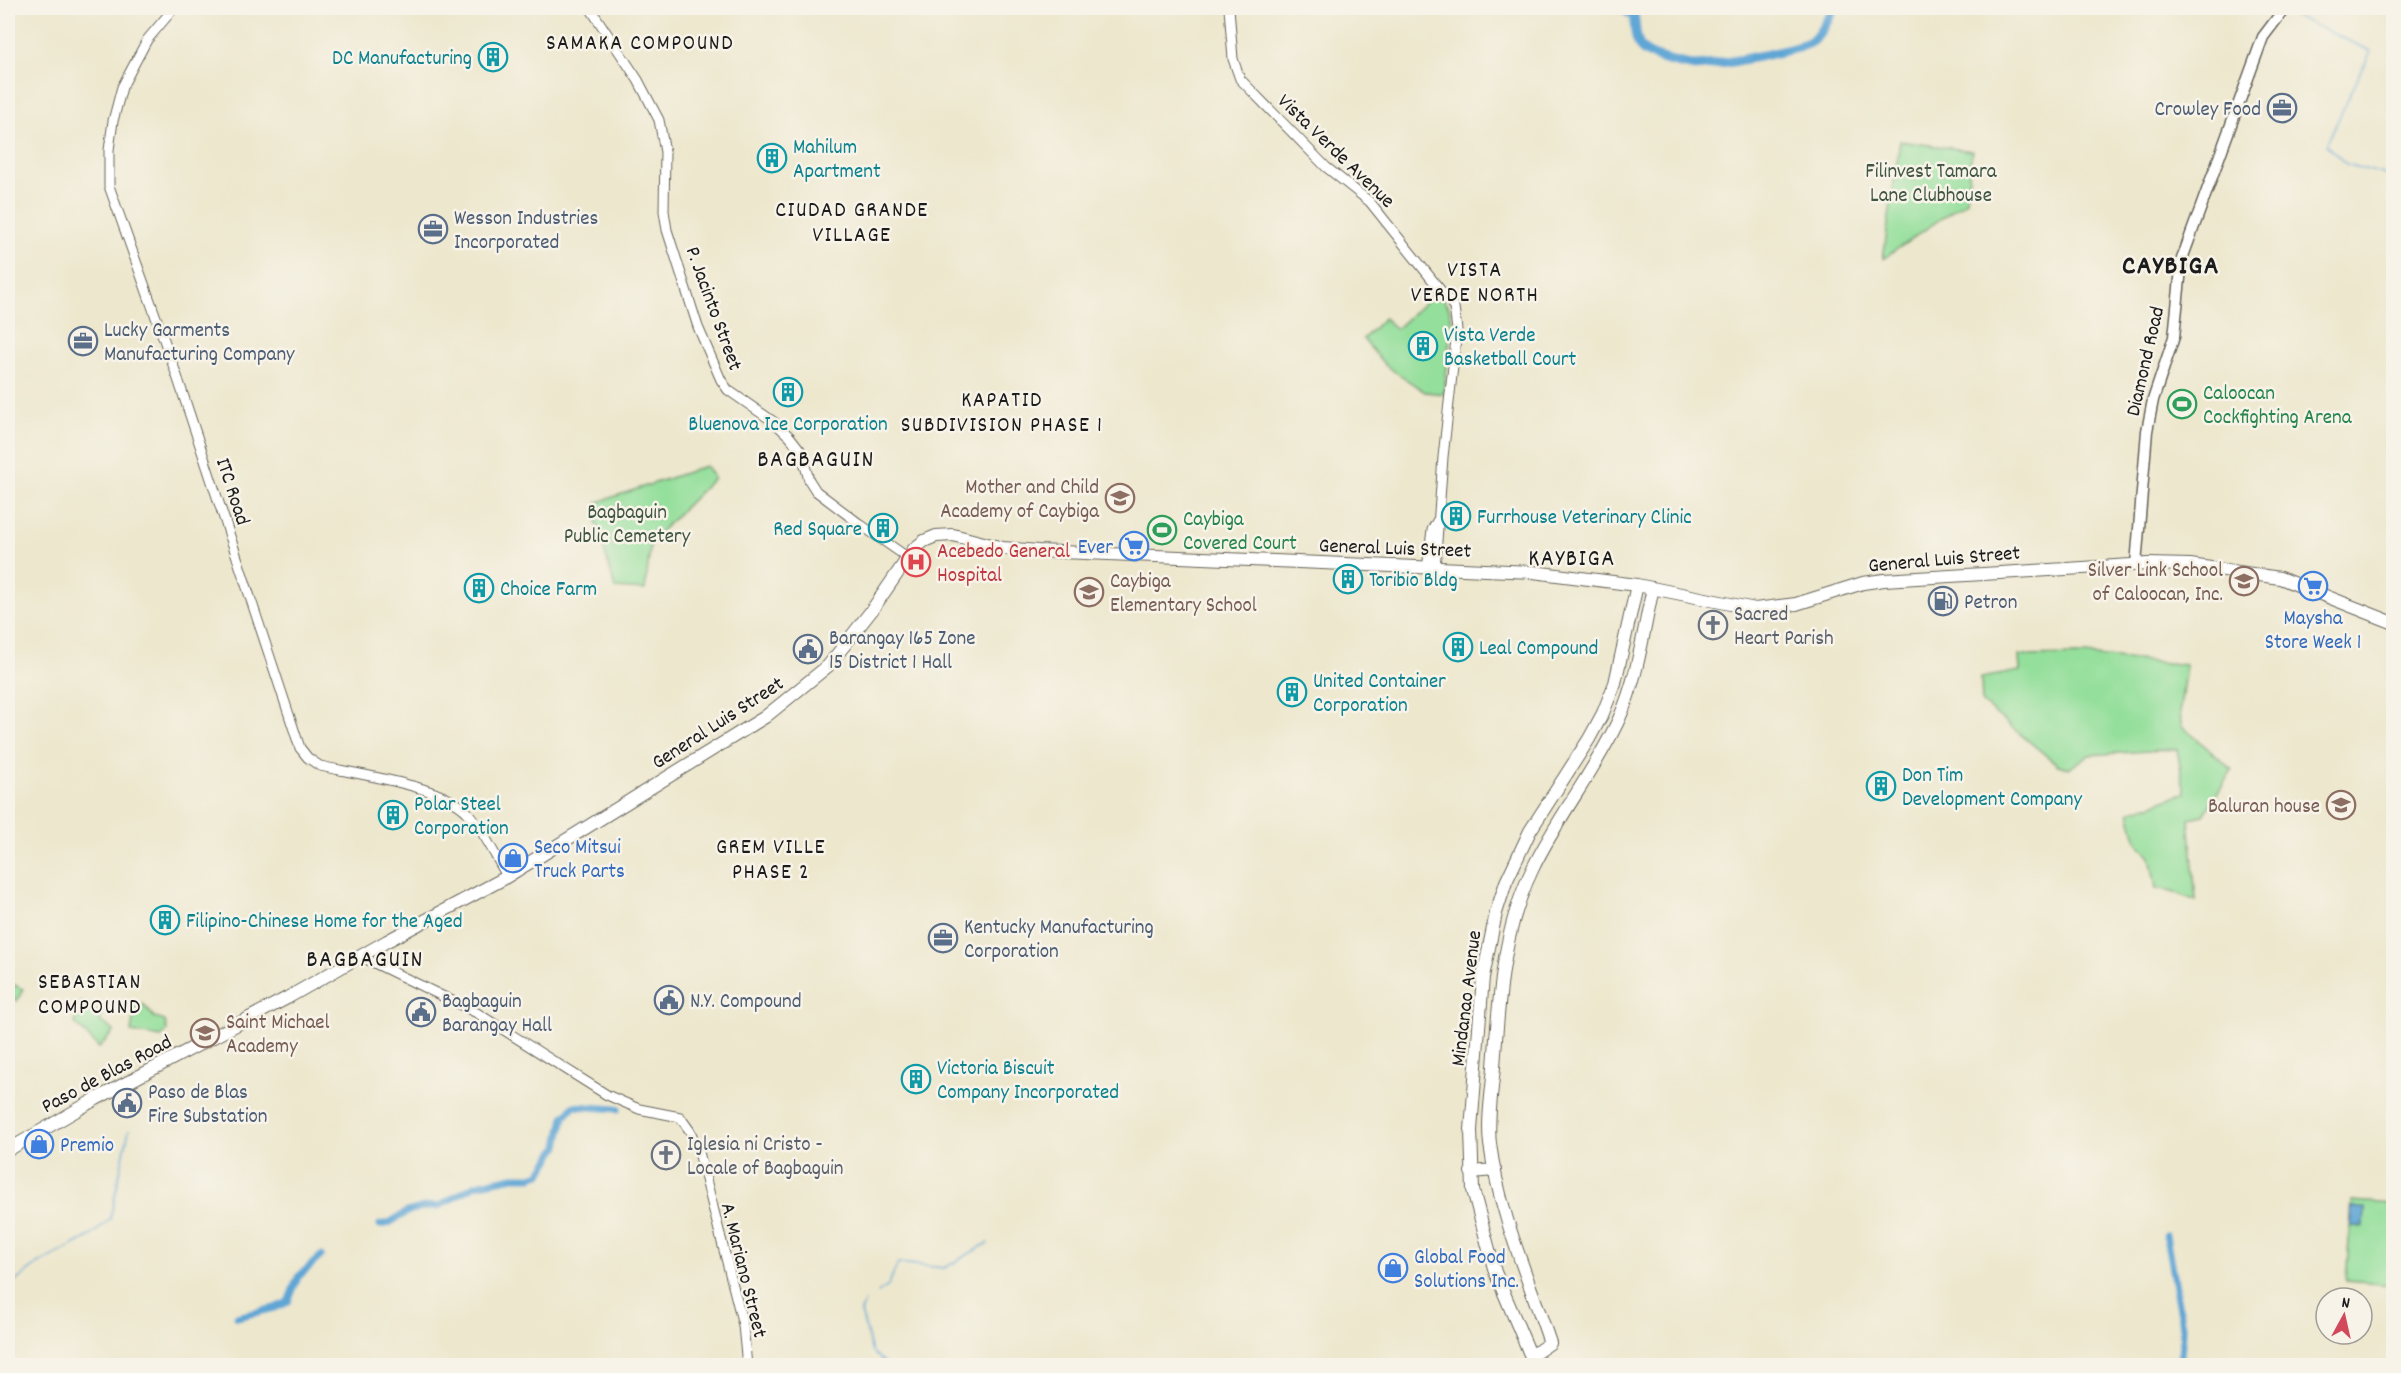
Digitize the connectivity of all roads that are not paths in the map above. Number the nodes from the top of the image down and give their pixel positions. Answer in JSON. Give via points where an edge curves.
{"nodes":[{"id":1,"x":174,"y":8,"type":"edge"},
{"id":2,"x":590,"y":8,"type":"edge"},
{"id":3,"x":1229,"y":8,"type":"edge"},
{"id":4,"x":2284,"y":9,"type":"edge"},
{"id":5,"x":907,"y":557,"type":"junction"},
{"id":6,"x":2136,"y":565,"type":"junction"},
{"id":7,"x":1431,"y":569,"type":"junction"},
{"id":8,"x":1636,"y":590,"type":"junction"},
{"id":9,"x":1652,"y":594,"type":"junction"},
{"id":10,"x":2394,"y":623,"type":"edge"},
{"id":11,"x":1554,"y":794,"type":"junction"},
{"id":12,"x":1569,"y":804,"type":"junction"},
{"id":13,"x":507,"y":876,"type":"junction"},
{"id":14,"x":362,"y":957,"type":"junction"},
{"id":15,"x":287,"y":998,"type":"joint"},
{"id":16,"x":8,"y":1150,"type":"edge"},
{"id":17,"x":1495,"y":1170,"type":"junction"},
{"id":18,"x":1471,"y":1172,"type":"junction"},
{"id":19,"x":2394,"y":1327,"type":"edge"},
{"id":20,"x":1533,"y":1361,"type":"edge"},
{"id":21,"x":747,"y":1365,"type":"edge"},
{"id":22,"x":2393,"y":1365,"type":"edge"}],
"edges":[{"from":1,"to":13,"type":"street","name":"ITC Road","via":[[147,40],[123,87],[113,121],[109,186],[181,386],[300,748],[320,766],[430,790],[450,799],[469,813]]},
{"from":2,"to":5,"type":"street","name":"P. Jacinto Street","via":[[638,80],[659,120],[665,152],[667,230],[716,373],[728,390],[774,422],[796,444],[816,492]]},
{"from":3,"to":7,"type":"street","name":"Vista Verde Avenue","via":[[1233,59],[1240,79],[1326,167],[1370,202],[1454,307],[1457,330],[1439,531]]},
{"from":4,"to":6,"type":"main road","name":"Diamond Road","via":[[2263,37],[2182,259],[2174,337],[2147,431]]},
{"from":5,"to":7,"type":"main road","name":"General Luis Street","via":[[924,541],[944,535],[1029,550]]},
{"from":5,"to":13,"type":"main road","name":"General Luis Street","via":[[849,641],[795,695]]},
{"from":6,"to":9,"type":"main road","name":"General Luis Street","via":[[1875,581],[1767,609]]},
{"from":6,"to":10,"type":"main road","name":"General Luis Street","via":[[2190,565],[2280,578]]},
{"from":7,"to":8,"type":"main road","name":"General Luis Street","via":[[1533,572]]},
{"from":8,"to":9,"type":"main road","name":"General Luis Street"},
{"from":8,"to":11,"type":"main road","name":"Mindanao Avenue","via":[[1615,682],[1603,713]]},
{"from":9,"to":12,"type":"main road","name":"Mindanao Avenue","via":[[1620,718]]},
{"from":11,"to":12,"type":"main road"},
{"from":11,"to":18,"type":"main road","name":"Mindanao Avenue","via":[[1530,831],[1506,882],[1489,944],[1471,1123]]},
{"from":12,"to":17,"type":"main road","name":"Mindanao Avenue","via":[[1533,868],[1515,912],[1505,952],[1489,1130]]},
{"from":13,"to":14,"type":"main road","name":"General Luis Street"},
{"from":14,"to":15,"type":"main road","name":"General Luis Street"},
{"from":14,"to":21,"type":"street","name":"A. Mariano Street","via":[[477,1013],[607,1095],[639,1109],[683,1120],[699,1152],[743,1325]]},
{"from":15,"to":16,"type":"main road","name":"Paso de Blas Road"},
{"from":17,"to":18,"type":"main road"},
{"from":17,"to":20,"type":"main road","name":"Mindanao Avenue","via":[[1512,1241],[1550,1343]]},
{"from":18,"to":20,"type":"main road","name":"Mindanao Avenue","via":[[1495,1272]]},
{"from":19,"to":22,"type":"main road"}]}
